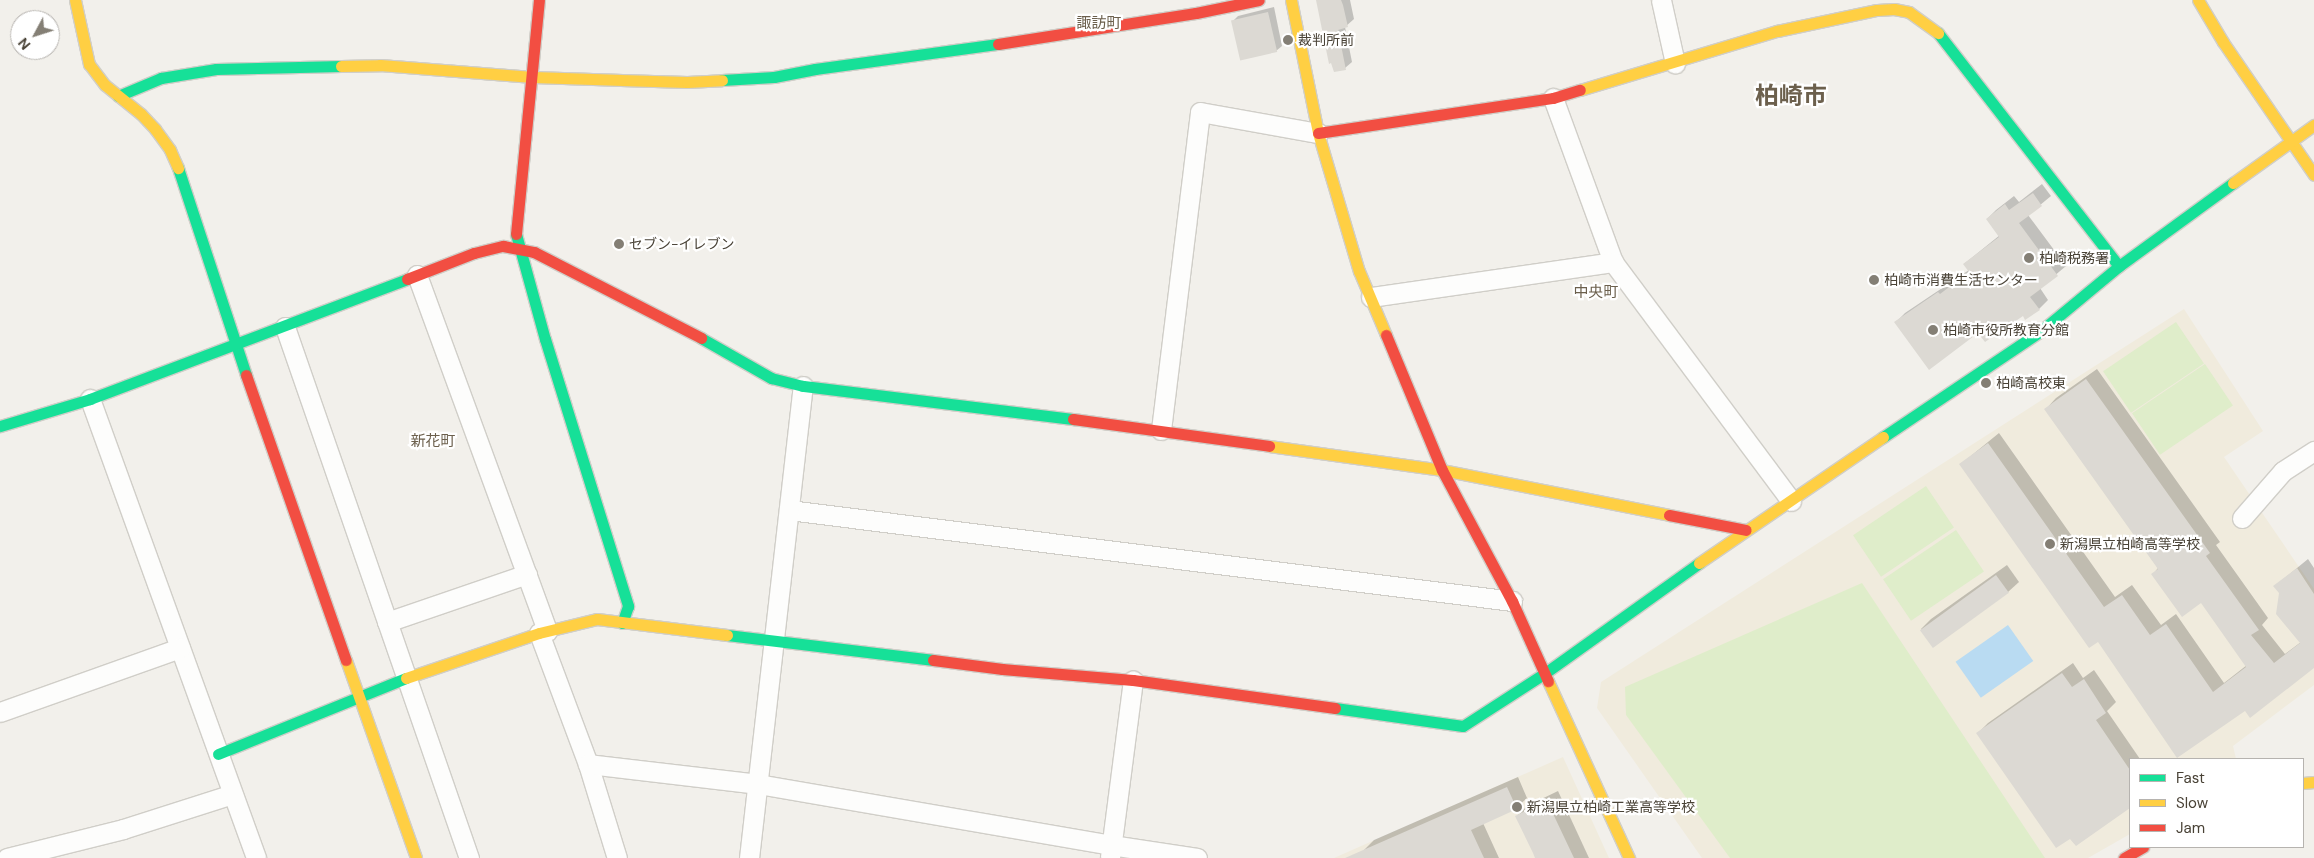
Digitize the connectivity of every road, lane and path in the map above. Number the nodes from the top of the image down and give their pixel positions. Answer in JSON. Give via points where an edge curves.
{"nodes":[{"id":1,"x":75,"y":0,"type":"edge"},
{"id":2,"x":538,"y":0,"type":"edge"},
{"id":3,"x":1259,"y":0,"type":"edge"},
{"id":4,"x":1291,"y":0,"type":"edge"},
{"id":5,"x":1661,"y":0,"type":"edge"},
{"id":6,"x":2198,"y":0,"type":"edge"},
{"id":7,"x":1675,"y":63,"type":"junction"},
{"id":8,"x":533,"y":77,"type":"junction"},
{"id":9,"x":118,"y":96,"type":"junction"},
{"id":10,"x":1553,"y":98,"type":"junction"},
{"id":11,"x":2314,"y":124,"type":"edge"},
{"id":12,"x":1318,"y":133,"type":"junction"},
{"id":13,"x":2291,"y":142,"type":"junction"},
{"id":14,"x":2314,"y":175,"type":"edge"},
{"id":15,"x":518,"y":248,"type":"junction"},
{"id":16,"x":1613,"y":262,"type":"junction"},
{"id":17,"x":2119,"y":266,"type":"junction"},
{"id":18,"x":417,"y":275,"type":"junction"},
{"id":19,"x":1370,"y":297,"type":"junction"},
{"id":20,"x":285,"y":327,"type":"junction"},
{"id":21,"x":235,"y":344,"type":"junction"},
{"id":22,"x":803,"y":386,"type":"junction"},
{"id":23,"x":90,"y":399,"type":"junction"},
{"id":24,"x":0,"y":426,"type":"edge"},
{"id":25,"x":1161,"y":430,"type":"junction"},
{"id":26,"x":2314,"y":451,"type":"edge"},
{"id":27,"x":1442,"y":470,"type":"junction"},
{"id":28,"x":1791,"y":501,"type":"junction"},
{"id":29,"x":789,"y":510,"type":"junction"},
{"id":30,"x":2242,"y":518,"type":"dead end"},
{"id":31,"x":1746,"y":530,"type":"junction"},
{"id":32,"x":526,"y":574,"type":"junction"},
{"id":33,"x":1512,"y":601,"type":"junction"},
{"id":34,"x":387,"y":622,"type":"junction"},
{"id":35,"x":622,"y":623,"type":"junction"},
{"id":36,"x":543,"y":632,"type":"junction"},
{"id":37,"x":774,"y":642,"type":"junction"},
{"id":38,"x":180,"y":648,"type":"junction"},
{"id":39,"x":1545,"y":673,"type":"junction"},
{"id":40,"x":406,"y":678,"type":"junction"},
{"id":41,"x":1133,"y":680,"type":"junction"},
{"id":42,"x":359,"y":696,"type":"junction"},
{"id":43,"x":0,"y":712,"type":"edge"},
{"id":44,"x":218,"y":754,"type":"junction"},
{"id":45,"x":588,"y":764,"type":"junction"},
{"id":46,"x":758,"y":784,"type":"junction"},
{"id":47,"x":233,"y":794,"type":"junction"},
{"id":48,"x":2141,"y":848,"type":"edge"},
{"id":49,"x":1111,"y":852,"type":"edge"},
{"id":50,"x":7,"y":858,"type":"edge"},
{"id":51,"x":256,"y":858,"type":"edge"},
{"id":52,"x":416,"y":858,"type":"edge"},
{"id":53,"x":469,"y":858,"type":"edge"},
{"id":54,"x":617,"y":858,"type":"edge"},
{"id":55,"x":749,"y":858,"type":"edge"},
{"id":56,"x":1197,"y":858,"type":"edge"},
{"id":57,"x":1629,"y":858,"type":"edge"},
{"id":58,"x":2124,"y":858,"type":"edge"}],
"edges":[{"from":1,"to":9,"type":"street","via":[[89,64]]},
{"from":2,"to":8,"type":"street"},
{"from":3,"to":8,"type":"street","via":[[1186,15],[774,77],[697,82]]},
{"from":4,"to":12,"type":"street"},
{"from":5,"to":7,"type":"street"},
{"from":6,"to":13,"type":"street","via":[[2222,42]]},
{"from":7,"to":10,"type":"street"},
{"from":7,"to":17,"type":"street","via":[[1777,31],[1877,10],[1908,12],[1934,28]]},
{"from":8,"to":9,"type":"street","via":[[380,65],[216,69],[161,78]]},
{"from":8,"to":15,"type":"street","via":[[515,228]]},
{"from":9,"to":21,"type":"street","via":[[141,114],[170,150]]},
{"from":10,"to":12,"type":"street"},
{"from":10,"to":16,"type":"street"},
{"from":11,"to":13,"type":"street"},
{"from":12,"to":19,"type":"street"},
{"from":12,"to":25,"type":"street","via":[[1200,112]]},
{"from":13,"to":14,"type":"street"},
{"from":13,"to":17,"type":"street"},
{"from":15,"to":18,"type":"street","via":[[503,246],[474,253]]},
{"from":15,"to":22,"type":"street","via":[[534,252],[586,278],[771,378]]},
{"from":15,"to":35,"type":"street","via":[[628,606]]},
{"from":16,"to":19,"type":"street"},
{"from":16,"to":28,"type":"street"},
{"from":17,"to":28,"type":"street","via":[[2042,330]]},
{"from":18,"to":20,"type":"street"},
{"from":18,"to":32,"type":"street"},
{"from":19,"to":27,"type":"street"},
{"from":20,"to":21,"type":"street"},
{"from":20,"to":34,"type":"street"},
{"from":21,"to":23,"type":"street"},
{"from":21,"to":42,"type":"street"},
{"from":22,"to":25,"type":"street"},
{"from":22,"to":29,"type":"street"},
{"from":23,"to":24,"type":"street"},
{"from":23,"to":38,"type":"street"},
{"from":25,"to":27,"type":"street"},
{"from":26,"to":30,"type":"street","via":[[2284,471]]},
{"from":27,"to":31,"type":"street"},
{"from":27,"to":33,"type":"street"},
{"from":28,"to":31,"type":"street"},
{"from":29,"to":33,"type":"street"},
{"from":29,"to":37,"type":"street"},
{"from":31,"to":39,"type":"street"},
{"from":32,"to":34,"type":"street"},
{"from":32,"to":36,"type":"street"},
{"from":33,"to":39,"type":"street"},
{"from":34,"to":40,"type":"street"},
{"from":35,"to":36,"type":"street","via":[[597,618]]},
{"from":35,"to":37,"type":"street"},
{"from":36,"to":40,"type":"street"},
{"from":36,"to":45,"type":"street"},
{"from":37,"to":41,"type":"street","via":[[1002,670]]},
{"from":37,"to":46,"type":"street"},
{"from":38,"to":43,"type":"street"},
{"from":38,"to":44,"type":"street"},
{"from":39,"to":41,"type":"street","via":[[1463,726]]},
{"from":39,"to":57,"type":"street"},
{"from":40,"to":42,"type":"street"},
{"from":40,"to":53,"type":"street"},
{"from":41,"to":49,"type":"street"},
{"from":42,"to":44,"type":"street"},
{"from":42,"to":52,"type":"street"},
{"from":44,"to":47,"type":"street"},
{"from":45,"to":46,"type":"street"},
{"from":45,"to":54,"type":"street"},
{"from":46,"to":49,"type":"street"},
{"from":46,"to":55,"type":"street"},
{"from":47,"to":50,"type":"street","via":[[123,830]]},
{"from":47,"to":51,"type":"street"},
{"from":48,"to":58,"type":"street"},
{"from":49,"to":56,"type":"street"}]}
